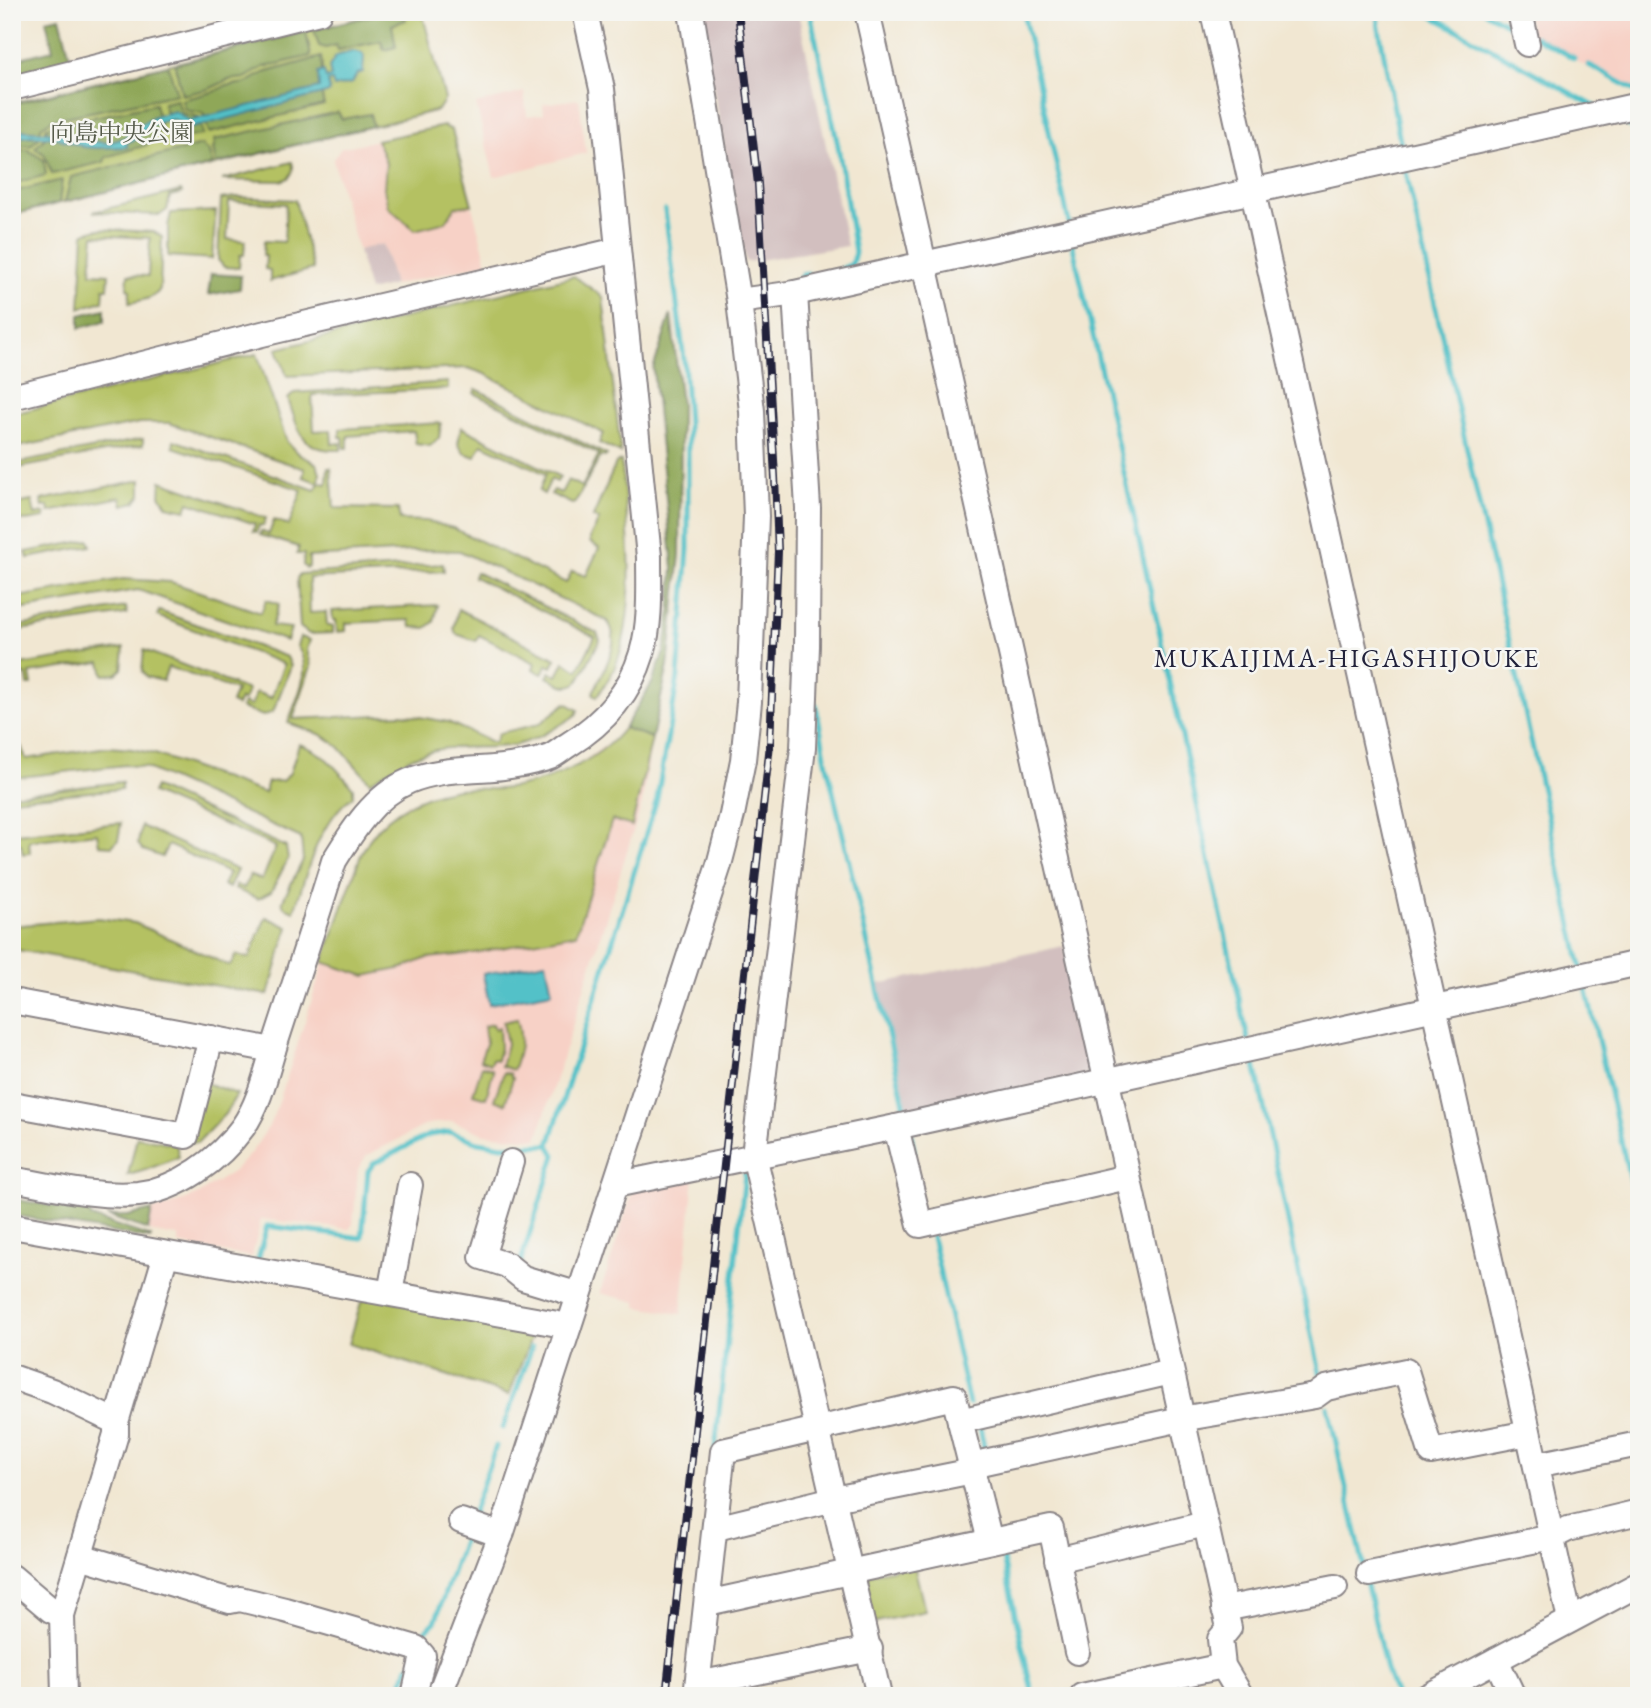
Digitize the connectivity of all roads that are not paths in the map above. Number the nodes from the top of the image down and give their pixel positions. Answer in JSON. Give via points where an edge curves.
{"nodes":[{"id":1,"x":319,"y":12,"type":"edge"},
{"id":2,"x":585,"y":12,"type":"edge"},
{"id":3,"x":691,"y":12,"type":"edge"},
{"id":4,"x":867,"y":12,"type":"edge"},
{"id":5,"x":1213,"y":12,"type":"edge"},
{"id":6,"x":1520,"y":12,"type":"edge"},
{"id":7,"x":1527,"y":44,"type":"dead end"},
{"id":8,"x":12,"y":88,"type":"edge"},
{"id":9,"x":1633,"y":107,"type":"edge"},
{"id":10,"x":1254,"y":189,"type":"junction"},
{"id":11,"x":618,"y":250,"type":"junction"},
{"id":12,"x":924,"y":264,"type":"junction"},
{"id":13,"x":795,"y":293,"type":"junction"},
{"id":14,"x":739,"y":300,"type":"junction"},
{"id":15,"x":12,"y":397,"type":"edge"},
{"id":16,"x":1639,"y":963,"type":"edge"},
{"id":17,"x":12,"y":1001,"type":"edge"},
{"id":18,"x":1435,"y":1009,"type":"junction"},
{"id":19,"x":211,"y":1038,"type":"junction"},
{"id":20,"x":273,"y":1050,"type":"junction"},
{"id":21,"x":1105,"y":1080,"type":"junction"},
{"id":22,"x":12,"y":1104,"type":"edge"},
{"id":23,"x":896,"y":1126,"type":"junction"},
{"id":24,"x":754,"y":1155,"type":"junction"},
{"id":25,"x":511,"y":1162,"type":"dead end"},
{"id":26,"x":1127,"y":1177,"type":"junction"},
{"id":27,"x":12,"y":1179,"type":"edge"},
{"id":28,"x":410,"y":1185,"type":"dead end"},
{"id":29,"x":615,"y":1185,"type":"junction"},
{"id":30,"x":12,"y":1226,"type":"edge"},
{"id":31,"x":166,"y":1254,"type":"junction"},
{"id":32,"x":390,"y":1293,"type":"junction"},
{"id":33,"x":579,"y":1295,"type":"junction"},
{"id":34,"x":569,"y":1326,"type":"junction"},
{"id":35,"x":1171,"y":1372,"type":"junction"},
{"id":36,"x":12,"y":1377,"type":"edge"},
{"id":37,"x":1181,"y":1419,"type":"junction"},
{"id":38,"x":960,"y":1421,"type":"junction"},
{"id":39,"x":116,"y":1422,"type":"junction"},
{"id":40,"x":819,"y":1430,"type":"junction"},
{"id":41,"x":1528,"y":1433,"type":"junction"},
{"id":42,"x":1639,"y":1444,"type":"edge"},
{"id":43,"x":971,"y":1465,"type":"junction"},
{"id":44,"x":1536,"y":1465,"type":"junction"},
{"id":45,"x":834,"y":1499,"type":"junction"},
{"id":46,"x":1639,"y":1513,"type":"edge"},
{"id":47,"x":467,"y":1524,"type":"dead end"},
{"id":48,"x":1205,"y":1524,"type":"junction"},
{"id":49,"x":716,"y":1528,"type":"junction"},
{"id":50,"x":501,"y":1535,"type":"junction"},
{"id":51,"x":1552,"y":1537,"type":"junction"},
{"id":52,"x":990,"y":1541,"type":"junction"},
{"id":53,"x":80,"y":1556,"type":"junction"},
{"id":54,"x":1057,"y":1560,"type":"junction"},
{"id":55,"x":851,"y":1571,"type":"junction"},
{"id":56,"x":1369,"y":1574,"type":"dead end"},
{"id":57,"x":12,"y":1577,"type":"edge"},
{"id":58,"x":1639,"y":1584,"type":"edge"},
{"id":59,"x":1335,"y":1587,"type":"dead end"},
{"id":60,"x":707,"y":1603,"type":"junction"},
{"id":61,"x":1224,"y":1609,"type":"junction"},
{"id":62,"x":62,"y":1615,"type":"junction"},
{"id":63,"x":1570,"y":1620,"type":"junction"},
{"id":64,"x":870,"y":1649,"type":"junction"},
{"id":65,"x":1077,"y":1652,"type":"dead end"},
{"id":66,"x":1496,"y":1660,"type":"junction"},
{"id":67,"x":1223,"y":1666,"type":"junction"},
{"id":68,"x":697,"y":1690,"type":"edge"},
{"id":69,"x":64,"y":1696,"type":"edge"},
{"id":70,"x":414,"y":1696,"type":"edge"},
{"id":71,"x":439,"y":1696,"type":"edge"},
{"id":72,"x":879,"y":1696,"type":"edge"},
{"id":73,"x":1082,"y":1696,"type":"edge"},
{"id":74,"x":1241,"y":1696,"type":"edge"},
{"id":75,"x":1428,"y":1696,"type":"edge"},
{"id":76,"x":1513,"y":1696,"type":"edge"}],
"edges":[{"from":1,"to":8,"type":"street"},
{"from":2,"to":11,"type":"street","via":[[602,89]]},
{"from":3,"to":14,"type":"street"},
{"from":4,"to":12,"type":"street"},
{"from":5,"to":10,"type":"street"},
{"from":6,"to":7,"type":"street"},
{"from":9,"to":10,"type":"street"},
{"from":10,"to":12,"type":"street"},
{"from":10,"to":18,"type":"street"},
{"from":11,"to":15,"type":"street"},
{"from":11,"to":20,"type":"street","via":[[649,557],[645,639],[633,680],[600,722],[550,757],[445,771],[408,781],[375,803],[334,861]]},
{"from":12,"to":13,"type":"street"},
{"from":12,"to":21,"type":"street"},
{"from":13,"to":14,"type":"street"},
{"from":13,"to":24,"type":"street","via":[[808,508],[803,748]]},
{"from":14,"to":29,"type":"street","via":[[752,411],[756,516],[743,760],[719,865]]},
{"from":16,"to":18,"type":"street"},
{"from":17,"to":19,"type":"street"},
{"from":18,"to":21,"type":"street"},
{"from":18,"to":41,"type":"street"},
{"from":19,"to":20,"type":"street"},
{"from":19,"to":22,"type":"street","via":[[186,1136]]},
{"from":20,"to":27,"type":"street","via":[[256,1105],[244,1126],[210,1161],[179,1181],[141,1194],[118,1195]]},
{"from":21,"to":23,"type":"street"},
{"from":21,"to":26,"type":"street"},
{"from":23,"to":24,"type":"street"},
{"from":23,"to":26,"type":"street","via":[[920,1224]]},
{"from":24,"to":29,"type":"street"},
{"from":24,"to":40,"type":"street"},
{"from":25,"to":33,"type":"street","via":[[482,1257],[507,1265],[523,1278]]},
{"from":26,"to":35,"type":"street"},
{"from":28,"to":32,"type":"street"},
{"from":29,"to":33,"type":"street"},
{"from":30,"to":31,"type":"street"},
{"from":31,"to":32,"type":"street"},
{"from":31,"to":39,"type":"street"},
{"from":32,"to":34,"type":"street"},
{"from":33,"to":34,"type":"street"},
{"from":34,"to":50,"type":"street"},
{"from":35,"to":37,"type":"street"},
{"from":35,"to":38,"type":"street"},
{"from":36,"to":39,"type":"street"},
{"from":37,"to":41,"type":"street","via":[[1315,1396],[1326,1388],[1406,1371],[1431,1452]]},
{"from":37,"to":43,"type":"street"},
{"from":37,"to":48,"type":"street"},
{"from":38,"to":40,"type":"street","via":[[954,1397]]},
{"from":38,"to":43,"type":"street"},
{"from":39,"to":53,"type":"street"},
{"from":40,"to":45,"type":"street"},
{"from":40,"to":49,"type":"street","via":[[723,1451]]},
{"from":41,"to":44,"type":"street"},
{"from":42,"to":44,"type":"street"},
{"from":43,"to":45,"type":"street","via":[[963,1473]]},
{"from":43,"to":52,"type":"street"},
{"from":44,"to":51,"type":"street"},
{"from":45,"to":49,"type":"street"},
{"from":45,"to":55,"type":"street"},
{"from":46,"to":51,"type":"street"},
{"from":47,"to":50,"type":"street"},
{"from":48,"to":54,"type":"street"},
{"from":48,"to":61,"type":"street"},
{"from":49,"to":60,"type":"street"},
{"from":50,"to":71,"type":"street"},
{"from":51,"to":56,"type":"street"},
{"from":51,"to":63,"type":"street"},
{"from":52,"to":54,"type":"street","via":[[1051,1528]]},
{"from":52,"to":55,"type":"street"},
{"from":53,"to":62,"type":"street"},
{"from":53,"to":70,"type":"street","via":[[230,1601],[240,1599],[285,1610],[416,1648],[423,1656]]},
{"from":54,"to":65,"type":"street"},
{"from":55,"to":60,"type":"street"},
{"from":55,"to":64,"type":"street"},
{"from":57,"to":62,"type":"street"},
{"from":58,"to":63,"type":"street"},
{"from":59,"to":61,"type":"street"},
{"from":60,"to":68,"type":"street"},
{"from":61,"to":67,"type":"street","via":[[1228,1628],[1220,1639]]},
{"from":62,"to":69,"type":"street"},
{"from":63,"to":66,"type":"street"},
{"from":64,"to":68,"type":"street"},
{"from":64,"to":72,"type":"street"},
{"from":66,"to":75,"type":"street"},
{"from":66,"to":76,"type":"street"},
{"from":67,"to":73,"type":"street"},
{"from":67,"to":74,"type":"street"}]}
